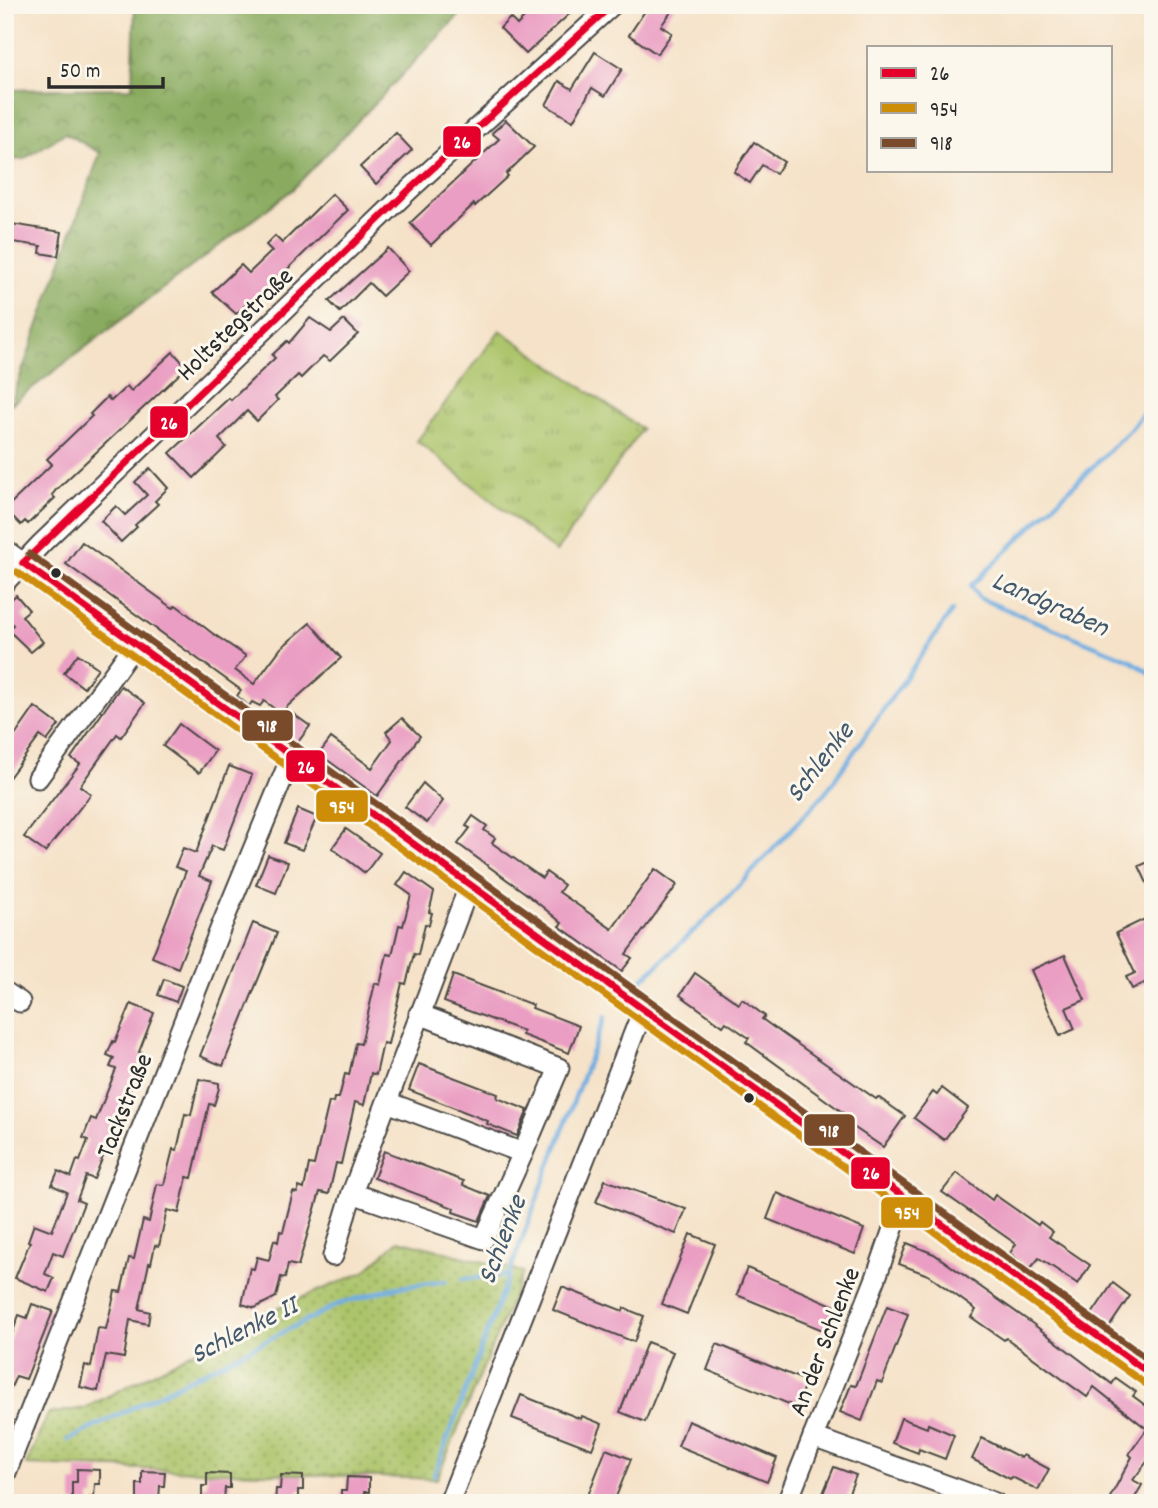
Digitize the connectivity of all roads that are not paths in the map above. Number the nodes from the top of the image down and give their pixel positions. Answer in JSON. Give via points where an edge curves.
{"nodes":[{"id":1,"x":612,"y":5,"type":"edge"},
{"id":2,"x":5,"y":550,"type":"edge"},
{"id":3,"x":23,"y":563,"type":"junction"},
{"id":4,"x":5,"y":582,"type":"edge"},
{"id":5,"x":136,"y":643,"type":"junction"},
{"id":6,"x":292,"y":755,"type":"junction"},
{"id":7,"x":38,"y":778,"type":"dead end"},
{"id":8,"x":470,"y":884,"type":"junction"},
{"id":9,"x":643,"y":1010,"type":"junction"},
{"id":10,"x":419,"y":1014,"type":"junction"},
{"id":11,"x":387,"y":1102,"type":"junction"},
{"id":12,"x":523,"y":1153,"type":"junction"},
{"id":13,"x":352,"y":1194,"type":"junction"},
{"id":14,"x":904,"y":1197,"type":"junction"},
{"id":15,"x":332,"y":1256,"type":"dead end"},
{"id":16,"x":1153,"y":1376,"type":"edge"},
{"id":17,"x":813,"y":1437,"type":"junction"},
{"id":18,"x":5,"y":1475,"type":"edge"},
{"id":19,"x":449,"y":1503,"type":"edge"},
{"id":20,"x":787,"y":1503,"type":"edge"},
{"id":21,"x":995,"y":1503,"type":"edge"}],
"edges":[{"from":1,"to":3,"type":"street","name":"Holtstegstraße","via":[[409,190]]},
{"from":2,"to":3,"type":"street"},
{"from":3,"to":4,"type":"street","name":"Holtstegstraße"},
{"from":3,"to":5,"type":"street"},
{"from":5,"to":6,"type":"street"},
{"from":5,"to":7,"type":"street"},
{"from":6,"to":8,"type":"street"},
{"from":6,"to":18,"type":"street","name":"Tackstraße"},
{"from":8,"to":9,"type":"street"},
{"from":8,"to":10,"type":"street"},
{"from":9,"to":14,"type":"street"},
{"from":9,"to":19,"type":"street"},
{"from":10,"to":11,"type":"street"},
{"from":10,"to":12,"type":"street","via":[[559,1068]]},
{"from":11,"to":12,"type":"street"},
{"from":11,"to":13,"type":"street"},
{"from":12,"to":13,"type":"street","via":[[484,1240]]},
{"from":13,"to":15,"type":"street"},
{"from":14,"to":16,"type":"street"},
{"from":14,"to":17,"type":"street","name":"An der Schlenke"},
{"from":17,"to":20,"type":"street","name":"An der Schlenke"},
{"from":17,"to":21,"type":"street"}]}
